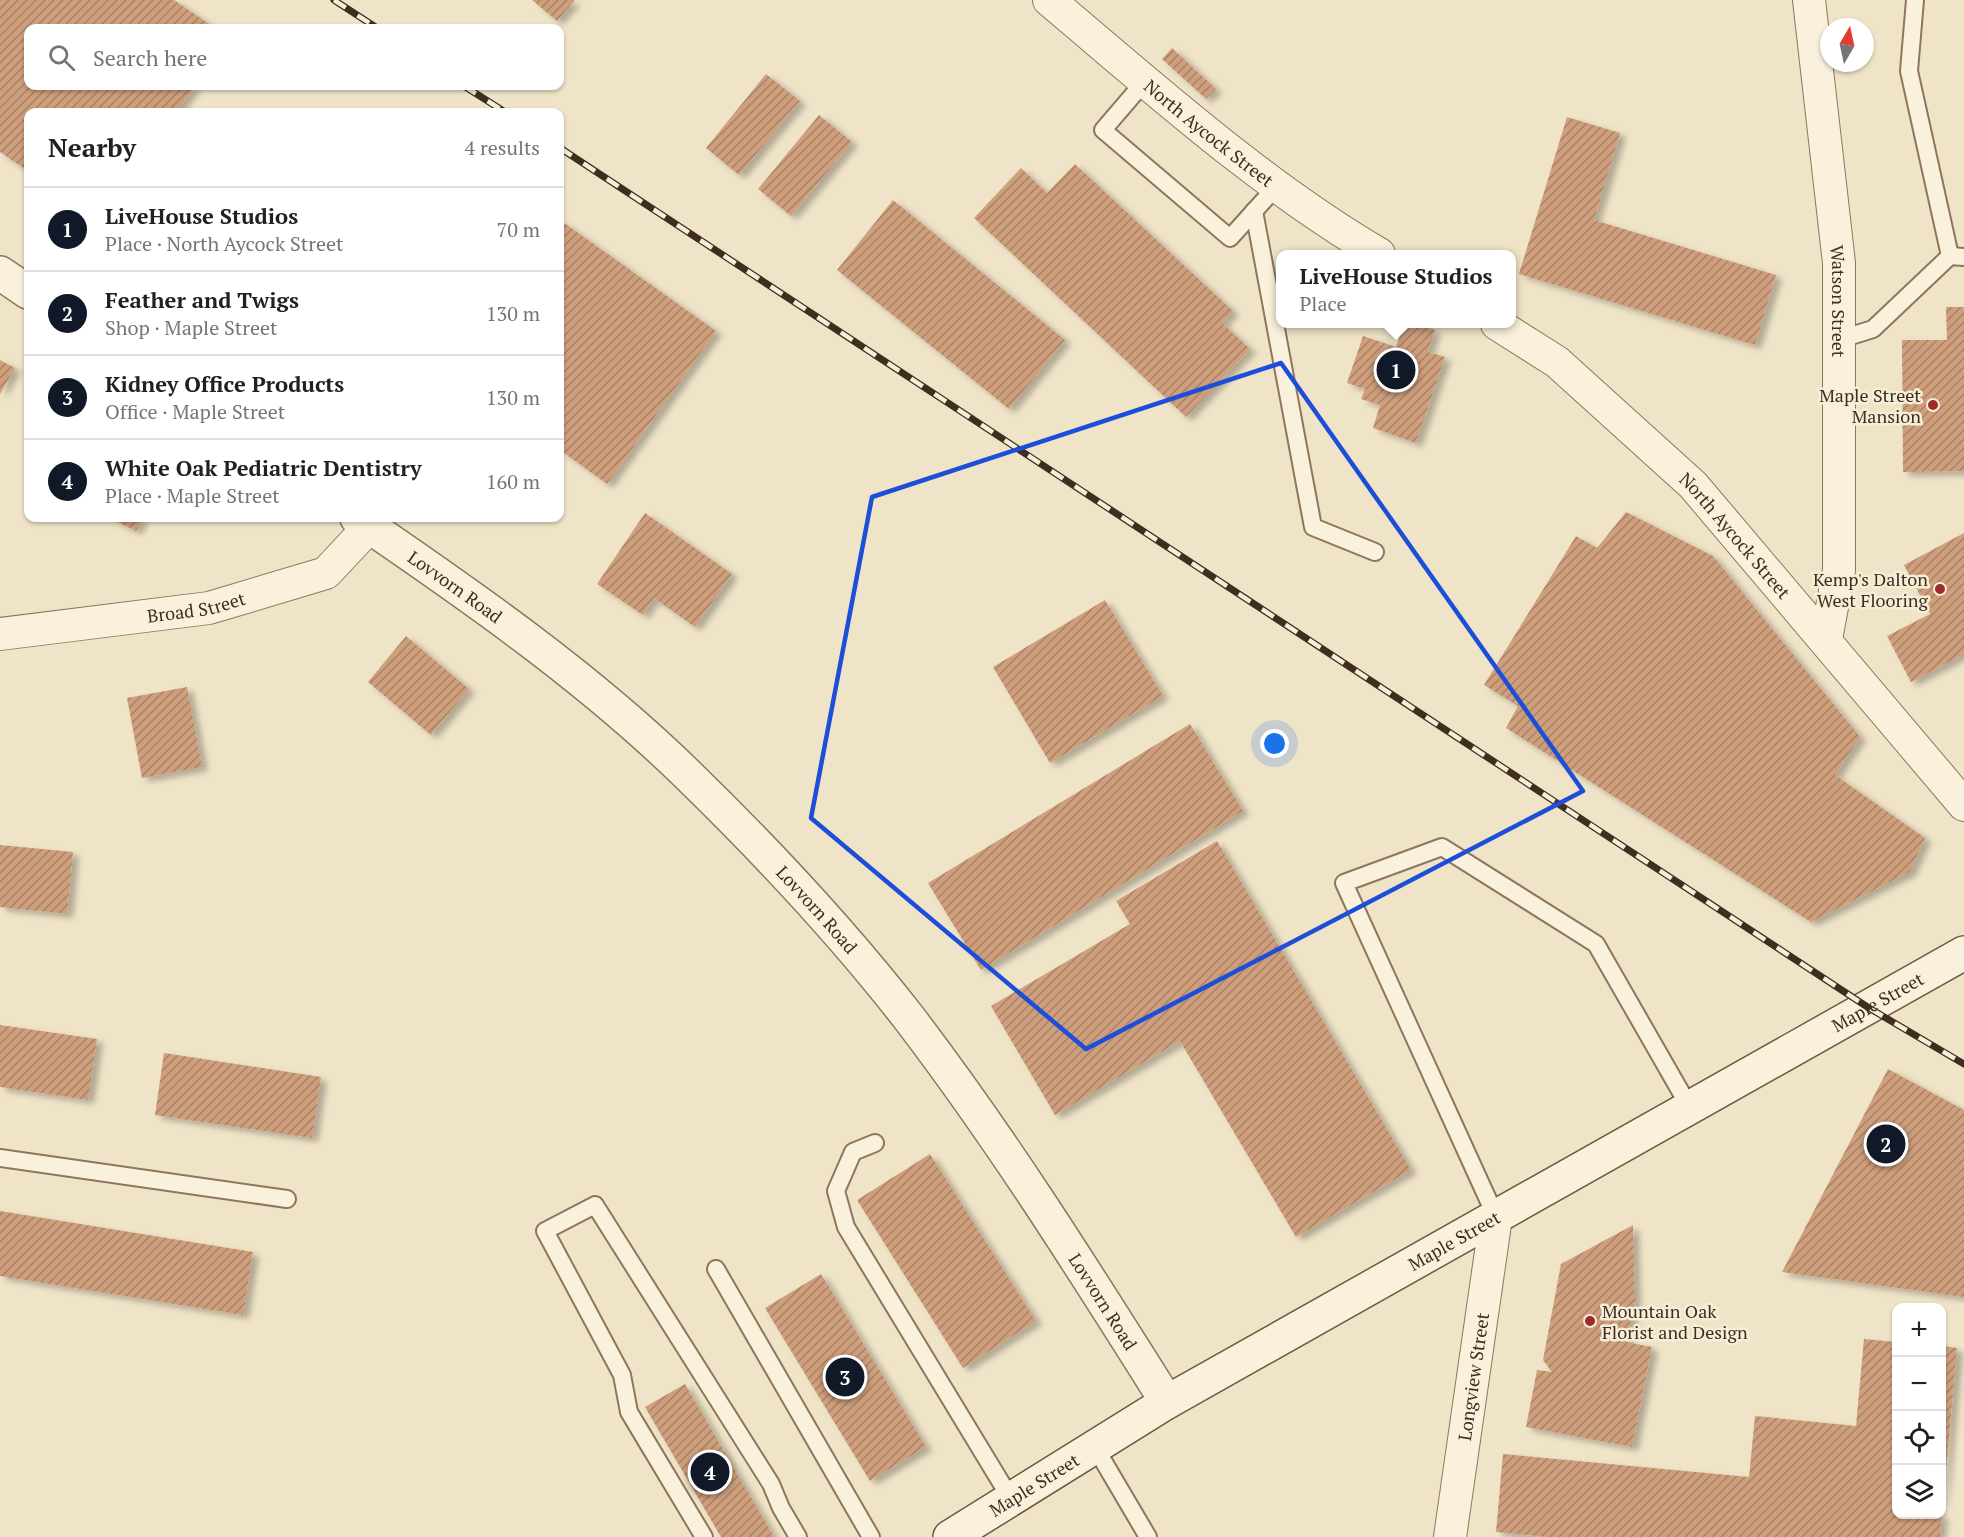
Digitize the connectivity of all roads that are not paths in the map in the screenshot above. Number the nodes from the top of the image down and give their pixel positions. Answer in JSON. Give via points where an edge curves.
{"nodes":[{"id":1,"x":1049,"y":0,"type":"edge"},
{"id":2,"x":1809,"y":0,"type":"edge"},
{"id":3,"x":1915,"y":0,"type":"edge"},
{"id":4,"x":1145,"y":81,"type":"junction"},
{"id":5,"x":1275,"y":188,"type":"junction"},
{"id":6,"x":1254,"y":211,"type":"junction"},
{"id":7,"x":1371,"y":250,"type":"edge"},
{"id":8,"x":1957,"y":257,"type":"edge"},
{"id":9,"x":0,"y":273,"type":"edge"},
{"id":10,"x":24,"y":289,"type":"edge"},
{"id":11,"x":1503,"y":328,"type":"edge"},
{"id":12,"x":1841,"y":339,"type":"junction"},
{"id":13,"x":363,"y":522,"type":"edge"},
{"id":14,"x":1375,"y":552,"type":"dead end"},
{"id":15,"x":0,"y":634,"type":"edge"},
{"id":16,"x":1827,"y":639,"type":"junction"},
{"id":17,"x":1964,"y":805,"type":"edge"},
{"id":18,"x":1964,"y":953,"type":"edge"},
{"id":19,"x":1690,"y":1108,"type":"junction"},
{"id":20,"x":875,"y":1143,"type":"dead end"},
{"id":21,"x":0,"y":1158,"type":"edge"},
{"id":22,"x":287,"y":1199,"type":"dead end"},
{"id":23,"x":1496,"y":1216,"type":"junction"},
{"id":24,"x":716,"y":1269,"type":"dead end"},
{"id":25,"x":1167,"y":1402,"type":"junction"},
{"id":26,"x":1095,"y":1447,"type":"junction"},
{"id":27,"x":1011,"y":1499,"type":"junction"},
{"id":28,"x":704,"y":1537,"type":"edge"},
{"id":29,"x":798,"y":1537,"type":"edge"},
{"id":30,"x":871,"y":1537,"type":"edge"},
{"id":31,"x":950,"y":1537,"type":"edge"},
{"id":32,"x":1148,"y":1537,"type":"edge"},
{"id":33,"x":1450,"y":1537,"type":"edge"}],
"edges":[{"from":1,"to":4,"type":"street","name":"North Aycock Street"},
{"from":2,"to":12,"type":"street","name":"Watson Street","via":[[1839,263]]},
{"from":3,"to":8,"type":"lane","via":[[1909,71]]},
{"from":4,"to":5,"type":"street","name":"North Aycock Street"},
{"from":4,"to":6,"type":"lane","via":[[1103,130],[1230,238]]},
{"from":5,"to":6,"type":"lane"},
{"from":5,"to":7,"type":"street","name":"North Aycock Street"},
{"from":6,"to":14,"type":"lane","via":[[1313,527]]},
{"from":8,"to":12,"type":"lane","via":[[1873,328]]},
{"from":9,"to":10,"type":"street"},
{"from":11,"to":16,"type":"street","name":"North Aycock Street","via":[[1557,362],[1693,485]]},
{"from":12,"to":16,"type":"street","name":"Watson Street","via":[[1839,570]]},
{"from":13,"to":15,"type":"street","name":"Broad Street","via":[[326,573],[209,608]]},
{"from":13,"to":25,"type":"street","name":"Lovvorn Road","via":[[560,663],[687,773],[800,890],[909,1018],[1060,1230]]},
{"from":16,"to":17,"type":"street","name":"North Aycock Street"},
{"from":18,"to":19,"type":"street","name":"Maple Street"},
{"from":19,"to":23,"type":"street","name":"Maple Street"},
{"from":19,"to":23,"type":"lane","via":[[1596,944],[1442,847],[1344,883]]},
{"from":20,"to":27,"type":"lane","via":[[853,1152],[836,1191],[846,1227]]},
{"from":21,"to":22,"type":"lane"},
{"from":23,"to":25,"type":"street","name":"Maple Street"},
{"from":23,"to":33,"type":"street","name":"Longview Street"},
{"from":24,"to":30,"type":"lane"},
{"from":25,"to":26,"type":"street","name":"Maple Street"},
{"from":26,"to":27,"type":"street","name":"Maple Street"},
{"from":26,"to":32,"type":"lane"},
{"from":27,"to":31,"type":"street","name":"Maple Street"},
{"from":28,"to":29,"type":"lane","via":[[629,1412],[622,1375],[545,1231],[595,1205],[771,1484]]}]}
